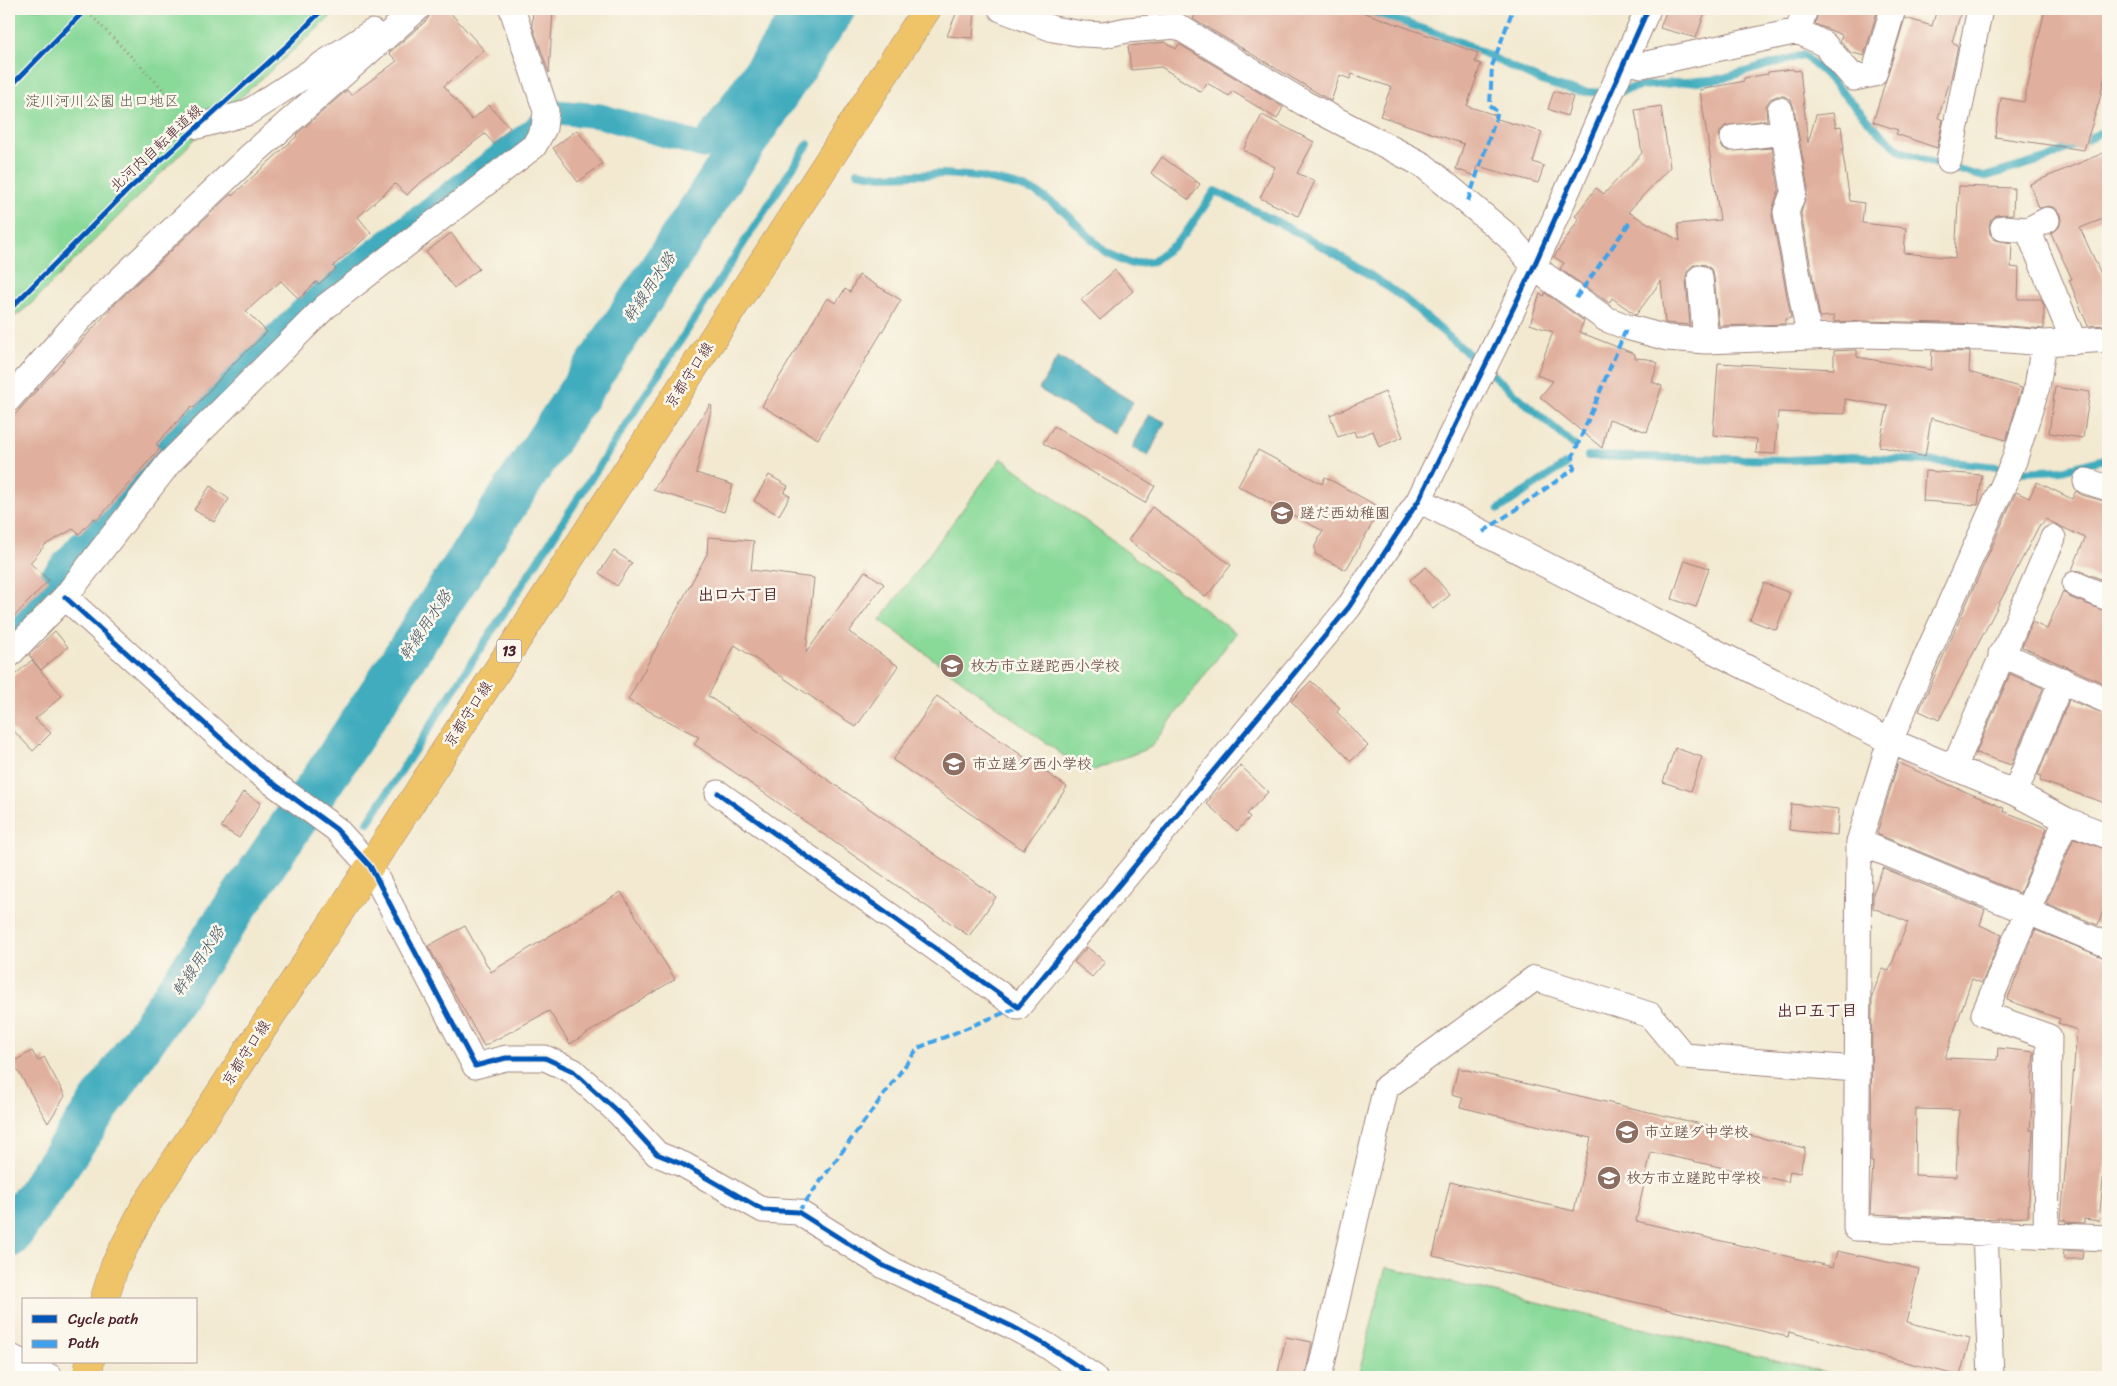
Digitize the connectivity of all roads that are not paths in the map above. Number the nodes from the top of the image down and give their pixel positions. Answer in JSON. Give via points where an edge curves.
{"nodes":[{"id":1,"x":512,"y":9,"type":"edge"},
{"id":2,"x":927,"y":9,"type":"edge"},
{"id":3,"x":1001,"y":9,"type":"edge"},
{"id":4,"x":1648,"y":9,"type":"edge"},
{"id":5,"x":1893,"y":9,"type":"edge"},
{"id":6,"x":1980,"y":9,"type":"edge"},
{"id":7,"x":415,"y":11,"type":"edge"},
{"id":8,"x":1801,"y":20,"type":"edge"},
{"id":9,"x":1616,"y":82,"type":"junction"},
{"id":10,"x":198,"y":126,"type":"road end"},
{"id":11,"x":1733,"y":138,"type":"dead end"},
{"id":12,"x":1949,"y":160,"type":"dead end"},
{"id":13,"x":2003,"y":228,"type":"dead end"},
{"id":14,"x":1534,"y":266,"type":"junction"},
{"id":15,"x":1700,"y":278,"type":"dead end"},
{"id":16,"x":1809,"y":336,"type":"junction"},
{"id":17,"x":2108,"y":339,"type":"edge"},
{"id":18,"x":1706,"y":341,"type":"junction"},
{"id":19,"x":2074,"y":342,"type":"junction"},
{"id":20,"x":2044,"y":343,"type":"junction"},
{"id":21,"x":9,"y":399,"type":"edge"},
{"id":22,"x":1420,"y":500,"type":"junction"},
{"id":23,"x":2053,"y":538,"type":"dead end"},
{"id":24,"x":2075,"y":584,"type":"dead end"},
{"id":25,"x":65,"y":597,"type":"junction"},
{"id":26,"x":2108,"y":598,"type":"edge"},
{"id":27,"x":2002,"y":654,"type":"junction"},
{"id":28,"x":9,"y":656,"type":"edge"},
{"id":29,"x":2062,"y":680,"type":"junction"},
{"id":30,"x":2108,"y":701,"type":"edge"},
{"id":31,"x":1890,"y":742,"type":"junction"},
{"id":32,"x":1954,"y":768,"type":"junction"},
{"id":33,"x":718,"y":793,"type":"dead end"},
{"id":34,"x":2015,"y":793,"type":"junction"},
{"id":35,"x":2066,"y":820,"type":"junction"},
{"id":36,"x":2108,"y":836,"type":"edge"},
{"id":37,"x":1859,"y":842,"type":"junction"},
{"id":38,"x":370,"y":866,"type":"junction"},
{"id":39,"x":2027,"y":912,"type":"junction"},
{"id":40,"x":2108,"y":945,"type":"edge"},
{"id":41,"x":1856,"y":1068,"type":"junction"},
{"id":42,"x":1985,"y":1232,"type":"junction"},
{"id":43,"x":2046,"y":1235,"type":"junction"},
{"id":44,"x":2108,"y":1238,"type":"edge"},
{"id":45,"x":105,"y":1298,"type":"edge"},
{"id":46,"x":9,"y":1356,"type":"edge"},
{"id":47,"x":22,"y":1363,"type":"edge"},
{"id":48,"x":25,"y":1364,"type":"edge"},
{"id":49,"x":90,"y":1364,"type":"edge"},
{"id":50,"x":50,"y":1377,"type":"edge"},
{"id":51,"x":88,"y":1377,"type":"edge"},
{"id":52,"x":1094,"y":1377,"type":"edge"},
{"id":53,"x":1319,"y":1377,"type":"edge"},
{"id":54,"x":1991,"y":1377,"type":"edge"}],
"edges":[{"from":1,"to":25,"type":"street","via":[[545,120],[534,146],[325,307],[169,463]]},
{"from":2,"to":38,"type":"main road","name":"京都守口線","number":"13"},
{"from":3,"to":14,"type":"street","via":[[1053,29],[1083,34],[1104,35],[1177,26],[1304,103],[1423,165],[1509,237]]},
{"from":4,"to":9,"type":"street"},
{"from":5,"to":8,"type":"street","via":[[1874,74],[1854,78]]},
{"from":6,"to":12,"type":"street"},
{"from":7,"to":10,"type":"street","via":[[386,23],[247,113]]},
{"from":7,"to":21,"type":"street","via":[[248,158],[87,311]]},
{"from":8,"to":9,"type":"street","via":[[1642,65]]},
{"from":9,"to":14,"type":"street"},
{"from":11,"to":16,"type":"street","via":[[1782,121],[1794,192],[1786,212]]},
{"from":13,"to":19,"type":"street","via":[[2038,225]]},
{"from":14,"to":18,"type":"street","via":[[1606,319],[1667,338]]},
{"from":14,"to":22,"type":"street"},
{"from":15,"to":18,"type":"street"},
{"from":16,"to":18,"type":"street"},
{"from":16,"to":20,"type":"street","via":[[1984,338]]},
{"from":17,"to":19,"type":"street"},
{"from":19,"to":20,"type":"street"},
{"from":20,"to":31,"type":"street","via":[[2037,388],[2014,461]]},
{"from":22,"to":31,"type":"street"},
{"from":22,"to":33,"type":"street","via":[[1349,607],[1018,1007]]},
{"from":23,"to":27,"type":"street"},
{"from":24,"to":26,"type":"street"},
{"from":25,"to":28,"type":"street"},
{"from":25,"to":38,"type":"street","via":[[258,772],[336,829]]},
{"from":27,"to":29,"type":"street"},
{"from":27,"to":32,"type":"street"},
{"from":29,"to":30,"type":"street"},
{"from":29,"to":34,"type":"street"},
{"from":31,"to":32,"type":"street"},
{"from":31,"to":37,"type":"street"},
{"from":32,"to":34,"type":"street"},
{"from":34,"to":35,"type":"street"},
{"from":35,"to":36,"type":"street"},
{"from":35,"to":39,"type":"street"},
{"from":37,"to":39,"type":"street"},
{"from":37,"to":41,"type":"street"},
{"from":38,"to":45,"type":"main road","name":"京都守口線","number":"13","via":[[144,1208],[115,1265]]},
{"from":38,"to":52,"type":"street","via":[[475,1066],[506,1058],[545,1058],[574,1071],[657,1154],[684,1165],[763,1210],[798,1212],[884,1266],[1011,1326]]},
{"from":39,"to":40,"type":"street"},
{"from":39,"to":43,"type":"street","via":[[1984,1014],[2049,1037]]},
{"from":41,"to":42,"type":"street","via":[[1856,1228]]},
{"from":41,"to":53,"type":"street","via":[[1684,1056],[1650,1015],[1535,978],[1386,1087]]},
{"from":42,"to":43,"type":"street"},
{"from":42,"to":54,"type":"street"},
{"from":43,"to":44,"type":"street"},
{"from":46,"to":47,"type":"street"},
{"from":48,"to":50,"type":"street"},
{"from":49,"to":51,"type":"main road"}]}
